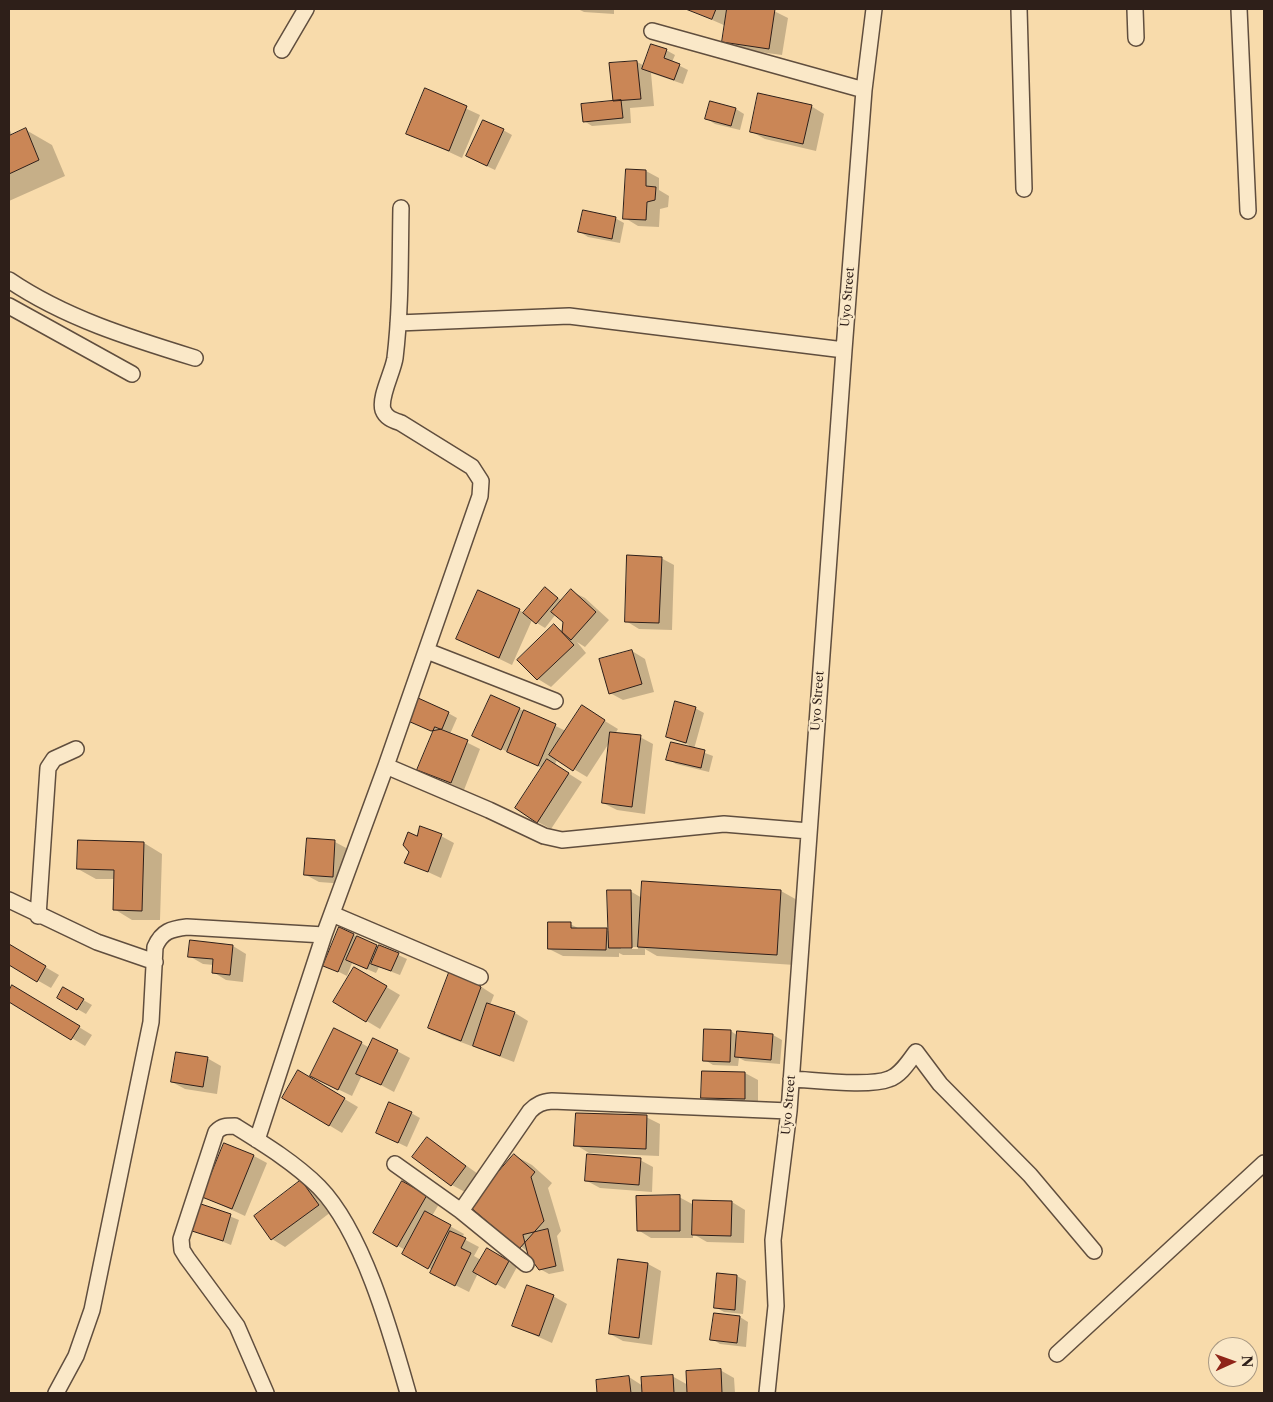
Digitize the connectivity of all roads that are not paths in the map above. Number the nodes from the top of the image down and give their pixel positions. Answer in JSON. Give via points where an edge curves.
{"nodes":[{"id":1,"x":306,"y":9,"type":"edge"},
{"id":2,"x":874,"y":9,"type":"edge"},
{"id":3,"x":1019,"y":9,"type":"edge"},
{"id":4,"x":1135,"y":9,"type":"edge"},
{"id":5,"x":1239,"y":9,"type":"edge"},
{"id":6,"x":652,"y":31,"type":"dead end"},
{"id":7,"x":1136,"y":38,"type":"dead end"},
{"id":8,"x":282,"y":50,"type":"dead end"},
{"id":9,"x":864,"y":90,"type":"junction"},
{"id":10,"x":1024,"y":189,"type":"dead end"},
{"id":11,"x":401,"y":208,"type":"dead end"},
{"id":12,"x":1248,"y":211,"type":"dead end"},
{"id":13,"x":9,"y":280,"type":"edge"},
{"id":14,"x":9,"y":306,"type":"edge"},
{"id":15,"x":398,"y":323,"type":"junction"},
{"id":16,"x":844,"y":350,"type":"junction"},
{"id":17,"x":195,"y":358,"type":"dead end"},
{"id":18,"x":132,"y":374,"type":"dead end"},
{"id":19,"x":427,"y":650,"type":"junction"},
{"id":20,"x":555,"y":701,"type":"dead end"},
{"id":21,"x":76,"y":749,"type":"dead end"},
{"id":22,"x":386,"y":766,"type":"junction"},
{"id":23,"x":809,"y":831,"type":"junction"},
{"id":24,"x":9,"y":900,"type":"edge"},
{"id":25,"x":332,"y":914,"type":"junction"},
{"id":26,"x":38,"y":916,"type":"junction"},
{"id":27,"x":324,"y":935,"type":"junction"},
{"id":28,"x":155,"y":962,"type":"junction"},
{"id":29,"x":480,"y":977,"type":"dead end"},
{"id":30,"x":791,"y":1079,"type":"junction"},
{"id":31,"x":789,"y":1111,"type":"junction"},
{"id":32,"x":257,"y":1140,"type":"junction"},
{"id":33,"x":1264,"y":1163,"type":"edge"},
{"id":34,"x":394,"y":1164,"type":"dead end"},
{"id":35,"x":461,"y":1211,"type":"junction"},
{"id":36,"x":1094,"y":1251,"type":"dead end"},
{"id":37,"x":526,"y":1264,"type":"dead end"},
{"id":38,"x":1057,"y":1354,"type":"dead end"},
{"id":39,"x":56,"y":1393,"type":"edge"},
{"id":40,"x":266,"y":1393,"type":"edge"},
{"id":41,"x":408,"y":1393,"type":"edge"},
{"id":42,"x":767,"y":1393,"type":"edge"}],
"edges":[{"from":1,"to":8,"type":"street"},
{"from":2,"to":9,"type":"street","name":"Uyo Street"},
{"from":3,"to":10,"type":"street"},
{"from":4,"to":7,"type":"street"},
{"from":5,"to":12,"type":"street"},
{"from":6,"to":9,"type":"street"},
{"from":9,"to":16,"type":"street","name":"Uyo Street"},
{"from":11,"to":15,"type":"street"},
{"from":13,"to":17,"type":"street","via":[[24,291],[113,333]]},
{"from":14,"to":18,"type":"street"},
{"from":15,"to":16,"type":"street","via":[[569,316]]},
{"from":15,"to":19,"type":"street","via":[[394,361],[382,399],[383,409],[388,417],[472,467],[481,481],[480,496]]},
{"from":16,"to":23,"type":"street","name":"Uyo Street"},
{"from":19,"to":20,"type":"street"},
{"from":19,"to":22,"type":"street"},
{"from":21,"to":26,"type":"street","via":[[54,759],[48,768]]},
{"from":22,"to":23,"type":"street","via":[[544,836],[562,840],[724,824]]},
{"from":22,"to":25,"type":"street"},
{"from":23,"to":30,"type":"street","name":"Uyo Street"},
{"from":24,"to":26,"type":"street"},
{"from":25,"to":27,"type":"street"},
{"from":25,"to":29,"type":"street"},
{"from":26,"to":28,"type":"street","via":[[97,942]]},
{"from":27,"to":28,"type":"street","via":[[171,929],[160,936],[155,947]]},
{"from":27,"to":32,"type":"street"},
{"from":28,"to":39,"type":"street","via":[[151,1022],[92,1310],[76,1356]]},
{"from":30,"to":31,"type":"street","name":"Uyo Street"},
{"from":30,"to":36,"type":"street","via":[[883,1081],[901,1071],[916,1052],[940,1084],[1030,1175]]},
{"from":31,"to":35,"type":"street","via":[[552,1101],[536,1104]]},
{"from":31,"to":42,"type":"street","name":"Uyo Street","via":[[773,1240],[776,1306]]},
{"from":32,"to":40,"type":"street","via":[[235,1126],[221,1127],[216,1132],[181,1239],[187,1258],[237,1326]]},
{"from":32,"to":41,"type":"street","via":[[319,1187],[337,1210],[383,1309]]},
{"from":33,"to":38,"type":"street"},
{"from":34,"to":35,"type":"street"},
{"from":35,"to":37,"type":"street"}]}
